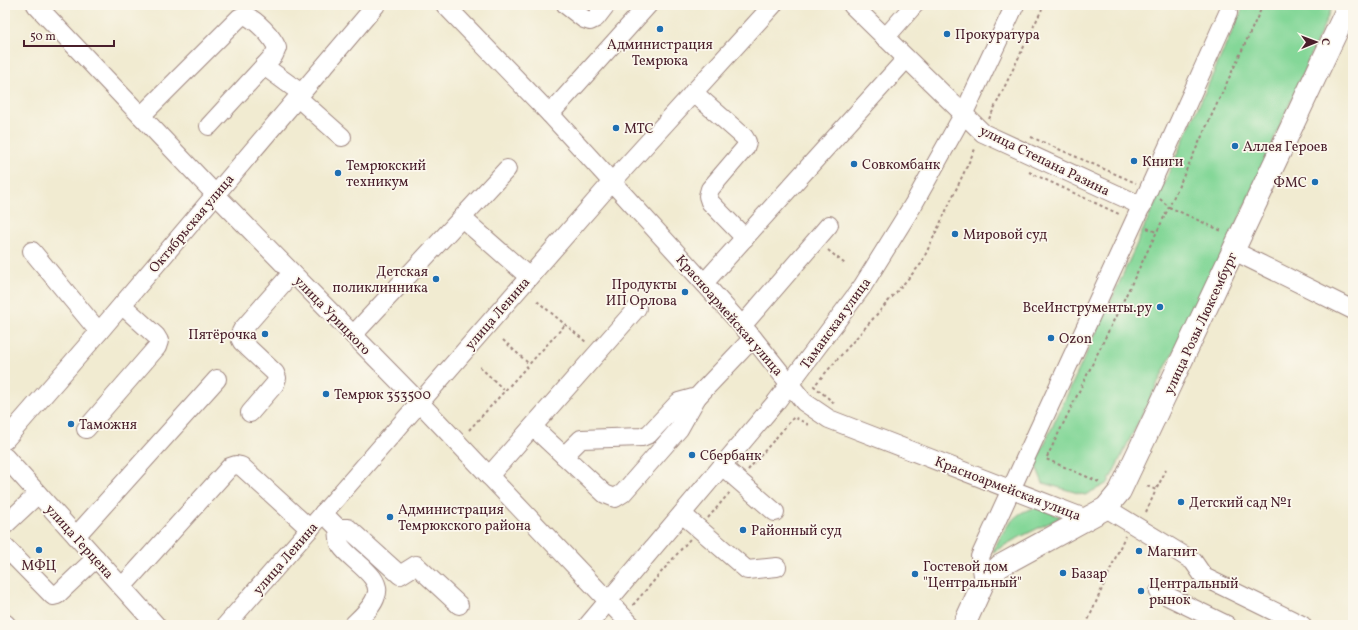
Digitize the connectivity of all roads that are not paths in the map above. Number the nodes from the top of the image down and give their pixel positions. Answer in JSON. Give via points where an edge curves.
{"nodes":[{"id":1,"x":36,"y":5,"type":"edge"},
{"id":2,"x":376,"y":5,"type":"edge"},
{"id":3,"x":445,"y":5,"type":"edge"},
{"id":4,"x":566,"y":5,"type":"edge"},
{"id":5,"x":606,"y":5,"type":"edge"},
{"id":6,"x":648,"y":5,"type":"edge"},
{"id":7,"x":773,"y":5,"type":"edge"},
{"id":8,"x":852,"y":5,"type":"edge"},
{"id":9,"x":914,"y":5,"type":"edge"},
{"id":10,"x":1015,"y":5,"type":"edge"},
{"id":11,"x":1349,"y":5,"type":"edge"},
{"id":12,"x":1228,"y":13,"type":"dead end"},
{"id":13,"x":885,"y":38,"type":"junction"},
{"id":14,"x":906,"y":59,"type":"junction"},
{"id":15,"x":264,"y":66,"type":"junction"},
{"id":16,"x":693,"y":92,"type":"junction"},
{"id":17,"x":299,"y":95,"type":"junction"},
{"id":18,"x":550,"y":114,"type":"junction"},
{"id":19,"x":963,"y":115,"type":"junction"},
{"id":20,"x":141,"y":116,"type":"junction"},
{"id":21,"x":209,"y":126,"type":"dead end"},
{"id":22,"x":342,"y":137,"type":"dead end"},
{"id":23,"x":507,"y":169,"type":"dead end"},
{"id":24,"x":612,"y":182,"type":"junction"},
{"id":25,"x":215,"y":194,"type":"junction"},
{"id":26,"x":1138,"y":214,"type":"junction"},
{"id":27,"x":462,"y":218,"type":"junction"},
{"id":28,"x":829,"y":225,"type":"dead end"},
{"id":29,"x":745,"y":238,"type":"junction"},
{"id":30,"x":32,"y":251,"type":"dead end"},
{"id":31,"x":1234,"y":251,"type":"junction"},
{"id":32,"x":292,"y":273,"type":"junction"},
{"id":33,"x":528,"y":277,"type":"junction"},
{"id":34,"x":704,"y":283,"type":"junction"},
{"id":35,"x":122,"y":305,"type":"junction"},
{"id":36,"x":1352,"y":307,"type":"edge"},
{"id":37,"x":637,"y":308,"type":"dead end"},
{"id":38,"x":99,"y":332,"type":"junction"},
{"id":39,"x":748,"y":332,"type":"junction"},
{"id":40,"x":353,"y":335,"type":"junction"},
{"id":41,"x":218,"y":379,"type":"dead end"},
{"id":42,"x":790,"y":384,"type":"junction"},
{"id":43,"x":697,"y":397,"type":"junction"},
{"id":44,"x":420,"y":403,"type":"junction"},
{"id":45,"x":250,"y":413,"type":"dead end"},
{"id":46,"x":533,"y":427,"type":"junction"},
{"id":47,"x":86,"y":429,"type":"dead end"},
{"id":48,"x":5,"y":440,"type":"edge"},
{"id":49,"x":564,"y":456,"type":"junction"},
{"id":50,"x":5,"y":457,"type":"edge"},
{"id":51,"x":722,"y":466,"type":"junction"},
{"id":52,"x":489,"y":476,"type":"junction"},
{"id":53,"x":1011,"y":490,"type":"junction"},
{"id":54,"x":38,"y":494,"type":"junction"},
{"id":55,"x":1106,"y":508,"type":"junction"},
{"id":56,"x":775,"y":512,"type":"dead end"},
{"id":57,"x":323,"y":513,"type":"junction"},
{"id":58,"x":682,"y":514,"type":"junction"},
{"id":59,"x":1087,"y":519,"type":"junction"},
{"id":60,"x":5,"y":525,"type":"edge"},
{"id":61,"x":338,"y":528,"type":"junction"},
{"id":62,"x":310,"y":529,"type":"junction"},
{"id":63,"x":76,"y":536,"type":"junction"},
{"id":64,"x":5,"y":547,"type":"edge"},
{"id":65,"x":96,"y":558,"type":"junction"},
{"id":66,"x":777,"y":567,"type":"dead end"},
{"id":67,"x":984,"y":581,"type":"junction"},
{"id":68,"x":122,"y":587,"type":"junction"},
{"id":69,"x":1159,"y":592,"type":"dead end"},
{"id":70,"x":608,"y":602,"type":"junction"},
{"id":71,"x":459,"y":605,"type":"dead end"},
{"id":72,"x":5,"y":623,"type":"edge"},
{"id":73,"x":7,"y":625,"type":"edge"},
{"id":74,"x":156,"y":625,"type":"edge"},
{"id":75,"x":226,"y":625,"type":"edge"},
{"id":76,"x":353,"y":625,"type":"edge"},
{"id":77,"x":588,"y":625,"type":"edge"},
{"id":78,"x":631,"y":625,"type":"edge"},
{"id":79,"x":964,"y":625,"type":"edge"},
{"id":80,"x":1227,"y":625,"type":"edge"},
{"id":81,"x":1302,"y":625,"type":"edge"}],
"edges":[{"from":1,"to":20,"type":"street","name":"улица Урицкого"},
{"from":2,"to":17,"type":"street","name":"Октябрьская улица"},
{"from":3,"to":18,"type":"street","name":"Красноармейская улица"},
{"from":4,"to":5,"type":"street","via":[[590,21],[596,18]]},
{"from":6,"to":18,"type":"street"},
{"from":7,"to":16,"type":"street","name":"улица Ленина"},
{"from":8,"to":13,"type":"street","name":"улица Степана Разина"},
{"from":9,"to":13,"type":"street"},
{"from":10,"to":19,"type":"street","name":"Таманская улица"},
{"from":11,"to":31,"type":"main road","name":"улица Розы Люксембург"},
{"from":12,"to":26,"type":"street"},
{"from":13,"to":14,"type":"street","name":"улица Степана Разина"},
{"from":14,"to":19,"type":"street","name":"улица Степана Разина"},
{"from":14,"to":29,"type":"street"},
{"from":15,"to":17,"type":"street"},
{"from":15,"to":20,"type":"street","via":[[277,48],[256,23],[245,15],[239,18]]},
{"from":15,"to":21,"type":"street"},
{"from":16,"to":24,"type":"street","name":"улица Ленина"},
{"from":16,"to":29,"type":"street","via":[[747,142],[745,148],[710,189],[708,196],[710,202]]},
{"from":17,"to":22,"type":"street"},
{"from":17,"to":25,"type":"street","name":"Октябрьская улица"},
{"from":18,"to":24,"type":"street","name":"Красноармейская улица"},
{"from":19,"to":26,"type":"street","name":"улица Степана Разина","via":[[983,133]]},
{"from":19,"to":42,"type":"street","name":"Таманская улица","via":[[913,205],[866,281]]},
{"from":20,"to":25,"type":"street","name":"улица Урицкого"},
{"from":23,"to":27,"type":"street"},
{"from":24,"to":33,"type":"street","name":"улица Ленина"},
{"from":24,"to":34,"type":"street","name":"Красноармейская улица"},
{"from":25,"to":32,"type":"street","name":"улица Урицкого"},
{"from":25,"to":35,"type":"street","name":"Октябрьская улица"},
{"from":26,"to":53,"type":"street"},
{"from":27,"to":33,"type":"street"},
{"from":27,"to":40,"type":"street"},
{"from":28,"to":39,"type":"street"},
{"from":29,"to":34,"type":"street"},
{"from":30,"to":38,"type":"street"},
{"from":31,"to":36,"type":"street"},
{"from":31,"to":55,"type":"main road","name":"улица Розы Люксембург","via":[[1134,463],[1120,491]]},
{"from":32,"to":40,"type":"street","name":"улица Урицкого"},
{"from":32,"to":45,"type":"street","via":[[239,336],[277,378],[275,384]]},
{"from":33,"to":44,"type":"street","name":"улица Ленина"},
{"from":34,"to":39,"type":"street","name":"Красноармейская улица"},
{"from":35,"to":38,"type":"street","name":"Октябрьская улица"},
{"from":35,"to":47,"type":"street","via":[[159,341],[157,347]]},
{"from":37,"to":46,"type":"street"},
{"from":38,"to":48,"type":"street","name":"Октябрьская улица"},
{"from":39,"to":42,"type":"street","name":"Красноармейская улица"},
{"from":39,"to":43,"type":"street"},
{"from":40,"to":44,"type":"street","name":"улица Урицкого"},
{"from":41,"to":63,"type":"street"},
{"from":42,"to":51,"type":"street","name":"Таманская улица"},
{"from":42,"to":53,"type":"street","name":"Красноармейская улица","via":[[804,402],[829,419]]},
{"from":43,"to":49,"type":"street","via":[[679,402],[646,436],[581,439]]},
{"from":43,"to":49,"type":"street","via":[[679,428],[623,493],[615,498],[605,494]]},
{"from":44,"to":52,"type":"street","name":"улица Урицкого"},
{"from":44,"to":57,"type":"street","name":"улица Ленина"},
{"from":46,"to":49,"type":"street"},
{"from":46,"to":52,"type":"street"},
{"from":50,"to":54,"type":"street","name":"улица Герцена"},
{"from":51,"to":56,"type":"street"},
{"from":51,"to":58,"type":"street","name":"Таманская улица"},
{"from":52,"to":70,"type":"street","name":"улица Урицкого"},
{"from":53,"to":59,"type":"street","name":"Красноармейская улица"},
{"from":53,"to":67,"type":"street","via":[[980,557]]},
{"from":54,"to":60,"type":"street"},
{"from":54,"to":63,"type":"street","name":"улица Герцена"},
{"from":55,"to":59,"type":"main road","name":"улица Розы Люксембург"},
{"from":55,"to":81,"type":"street","via":[[1193,561],[1204,577]]},
{"from":57,"to":61,"type":"street"},
{"from":57,"to":62,"type":"street","name":"улица Ленина"},
{"from":58,"to":66,"type":"street","via":[[747,570]]},
{"from":58,"to":70,"type":"street","name":"Таманская улица"},
{"from":59,"to":67,"type":"main road","name":"улица Розы Люксембург","via":[[1000,566]]},
{"from":61,"to":71,"type":"street","via":[[348,528],[400,575],[416,565]]},
{"from":61,"to":76,"type":"street","via":[[340,545],[370,574],[377,588],[374,601]]},
{"from":62,"to":68,"type":"street","via":[[241,466],[236,465],[230,467]]},
{"from":62,"to":75,"type":"street","name":"улица Ленина"},
{"from":63,"to":65,"type":"street","name":"улица Герцена"},
{"from":64,"to":65,"type":"street","via":[[53,596]]},
{"from":65,"to":68,"type":"street","name":"улица Герцена"},
{"from":67,"to":79,"type":"main road","name":"улица Розы Люксембург"},
{"from":68,"to":74,"type":"street","name":"улица Герцена"},
{"from":69,"to":80,"type":"street"},
{"from":70,"to":77,"type":"street","name":"Таманская улица"},
{"from":70,"to":78,"type":"street","name":"улица Урицкого"},
{"from":72,"to":73,"type":"street"}]}
